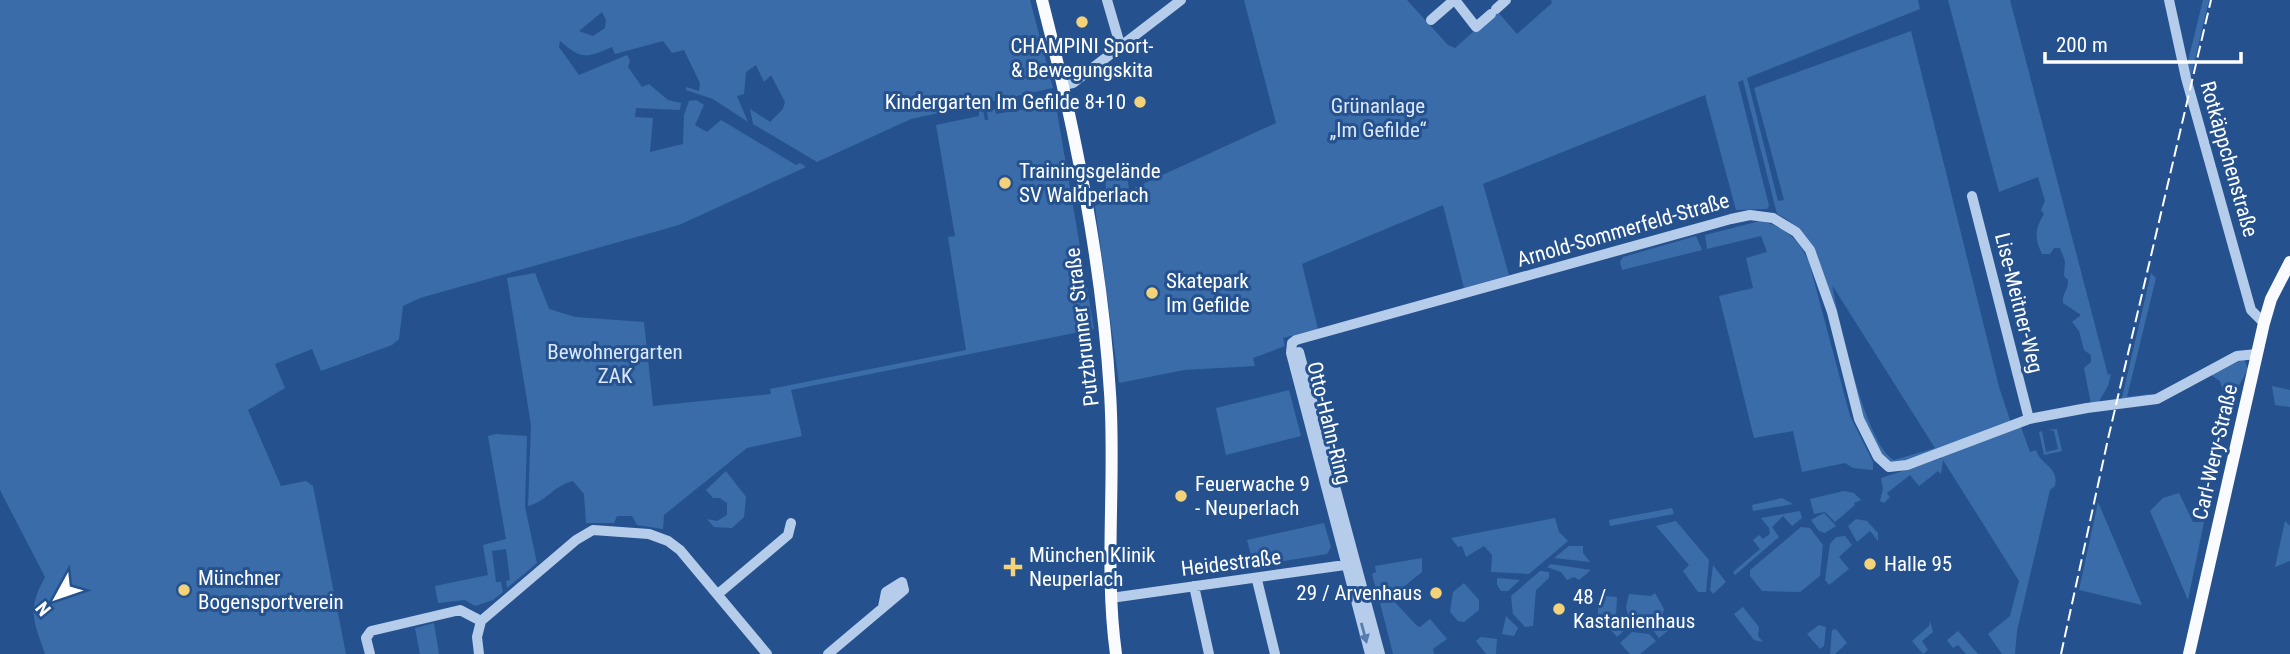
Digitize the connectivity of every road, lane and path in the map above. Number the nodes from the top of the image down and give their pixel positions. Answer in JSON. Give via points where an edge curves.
{"nodes":[{"id":1,"x":1042,"y":0,"type":"edge"},
{"id":2,"x":1107,"y":0,"type":"edge"},
{"id":3,"x":1181,"y":0,"type":"edge"},
{"id":4,"x":1455,"y":0,"type":"edge"},
{"id":5,"x":1506,"y":0,"type":"edge"},
{"id":6,"x":2169,"y":0,"type":"edge"},
{"id":7,"x":1441,"y":4,"type":"edge"},
{"id":8,"x":1431,"y":20,"type":"dead end"},
{"id":9,"x":1121,"y":48,"type":"junction"},
{"id":10,"x":1063,"y":85,"type":"junction"},
{"id":11,"x":1972,"y":196,"type":"dead end"},
{"id":12,"x":2290,"y":262,"type":"edge"},
{"id":13,"x":2264,"y":323,"type":"junction"},
{"id":14,"x":1296,"y":352,"type":"joint"},
{"id":15,"x":2257,"y":354,"type":"junction"},
{"id":16,"x":2029,"y":419,"type":"junction"},
{"id":17,"x":791,"y":523,"type":"dead end"},
{"id":18,"x":1351,"y":564,"type":"junction"},
{"id":19,"x":1257,"y":580,"type":"junction"},
{"id":20,"x":1194,"y":586,"type":"junction"},
{"id":21,"x":718,"y":594,"type":"junction"},
{"id":22,"x":1111,"y":598,"type":"junction"},
{"id":23,"x":883,"y":607,"type":"dead end"},
{"id":24,"x":481,"y":621,"type":"junction"},
{"id":25,"x":370,"y":654,"type":"edge"},
{"id":26,"x":479,"y":654,"type":"edge"},
{"id":27,"x":767,"y":654,"type":"edge"},
{"id":28,"x":828,"y":654,"type":"edge"},
{"id":29,"x":1116,"y":654,"type":"edge"},
{"id":30,"x":1209,"y":654,"type":"edge"},
{"id":31,"x":1275,"y":654,"type":"edge"},
{"id":32,"x":1370,"y":654,"type":"edge"},
{"id":33,"x":1380,"y":654,"type":"edge"},
{"id":34,"x":2189,"y":654,"type":"edge"}],
"edges":[{"from":1,"to":10,"type":"main road","name":"Putzbrunner Straße"},
{"from":2,"to":9,"type":"street"},
{"from":3,"to":9,"type":"street"},
{"from":4,"to":5,"type":"street","via":[[1476,27]]},
{"from":4,"to":7,"type":"street"},
{"from":6,"to":13,"type":"street","name":"Rotkäppchenstraße","via":[[2186,78],[2251,310]]},
{"from":7,"to":8,"type":"street"},
{"from":9,"to":10,"type":"street","via":[[1073,83]]},
{"from":10,"to":22,"type":"main road","name":"Putzbrunner Straße","via":[[1087,210],[1108,363]]},
{"from":11,"to":16,"type":"street","name":"Lise-Meitner-Weg"},
{"from":12,"to":13,"type":"main road","name":"Carl-Wery-Straße"},
{"from":13,"to":15,"type":"main road","name":"Carl-Wery-Straße"},
{"from":14,"to":16,"type":"street","name":"Arnold-Sommerfeld-Straße","via":[[1362,324],[1731,219],[1760,215],[1788,226],[1810,250],[1832,312],[1859,419],[1883,463],[1907,465]]},
{"from":14,"to":18,"type":"street","name":"Otto-Hahn-Ring"},
{"from":15,"to":16,"type":"street","name":"Arnold-Sommerfeld-Straße","via":[[2237,356],[2157,399]]},
{"from":15,"to":34,"type":"main road","name":"Carl-Wery-Straße"},
{"from":17,"to":21,"type":"street","via":[[788,535]]},
{"from":18,"to":19,"type":"street","name":"Heidestraße"},
{"from":18,"to":32,"type":"street","name":"Otto-Hahn-Ring","one_way":true},
{"from":18,"to":33,"type":"street","name":"Otto-Hahn-Ring"},
{"from":19,"to":20,"type":"street","name":"Heidestraße"},
{"from":19,"to":31,"type":"street"},
{"from":20,"to":22,"type":"street","name":"Heidestraße"},
{"from":20,"to":30,"type":"street"},
{"from":21,"to":24,"type":"street","via":[[668,541],[649,534],[593,530]]},
{"from":21,"to":27,"type":"street"},
{"from":22,"to":29,"type":"main road","name":"Putzbrunner Straße"},
{"from":23,"to":28,"type":"street"},
{"from":24,"to":25,"type":"street","via":[[460,610],[371,631],[366,638]]},
{"from":24,"to":26,"type":"street"}]}
